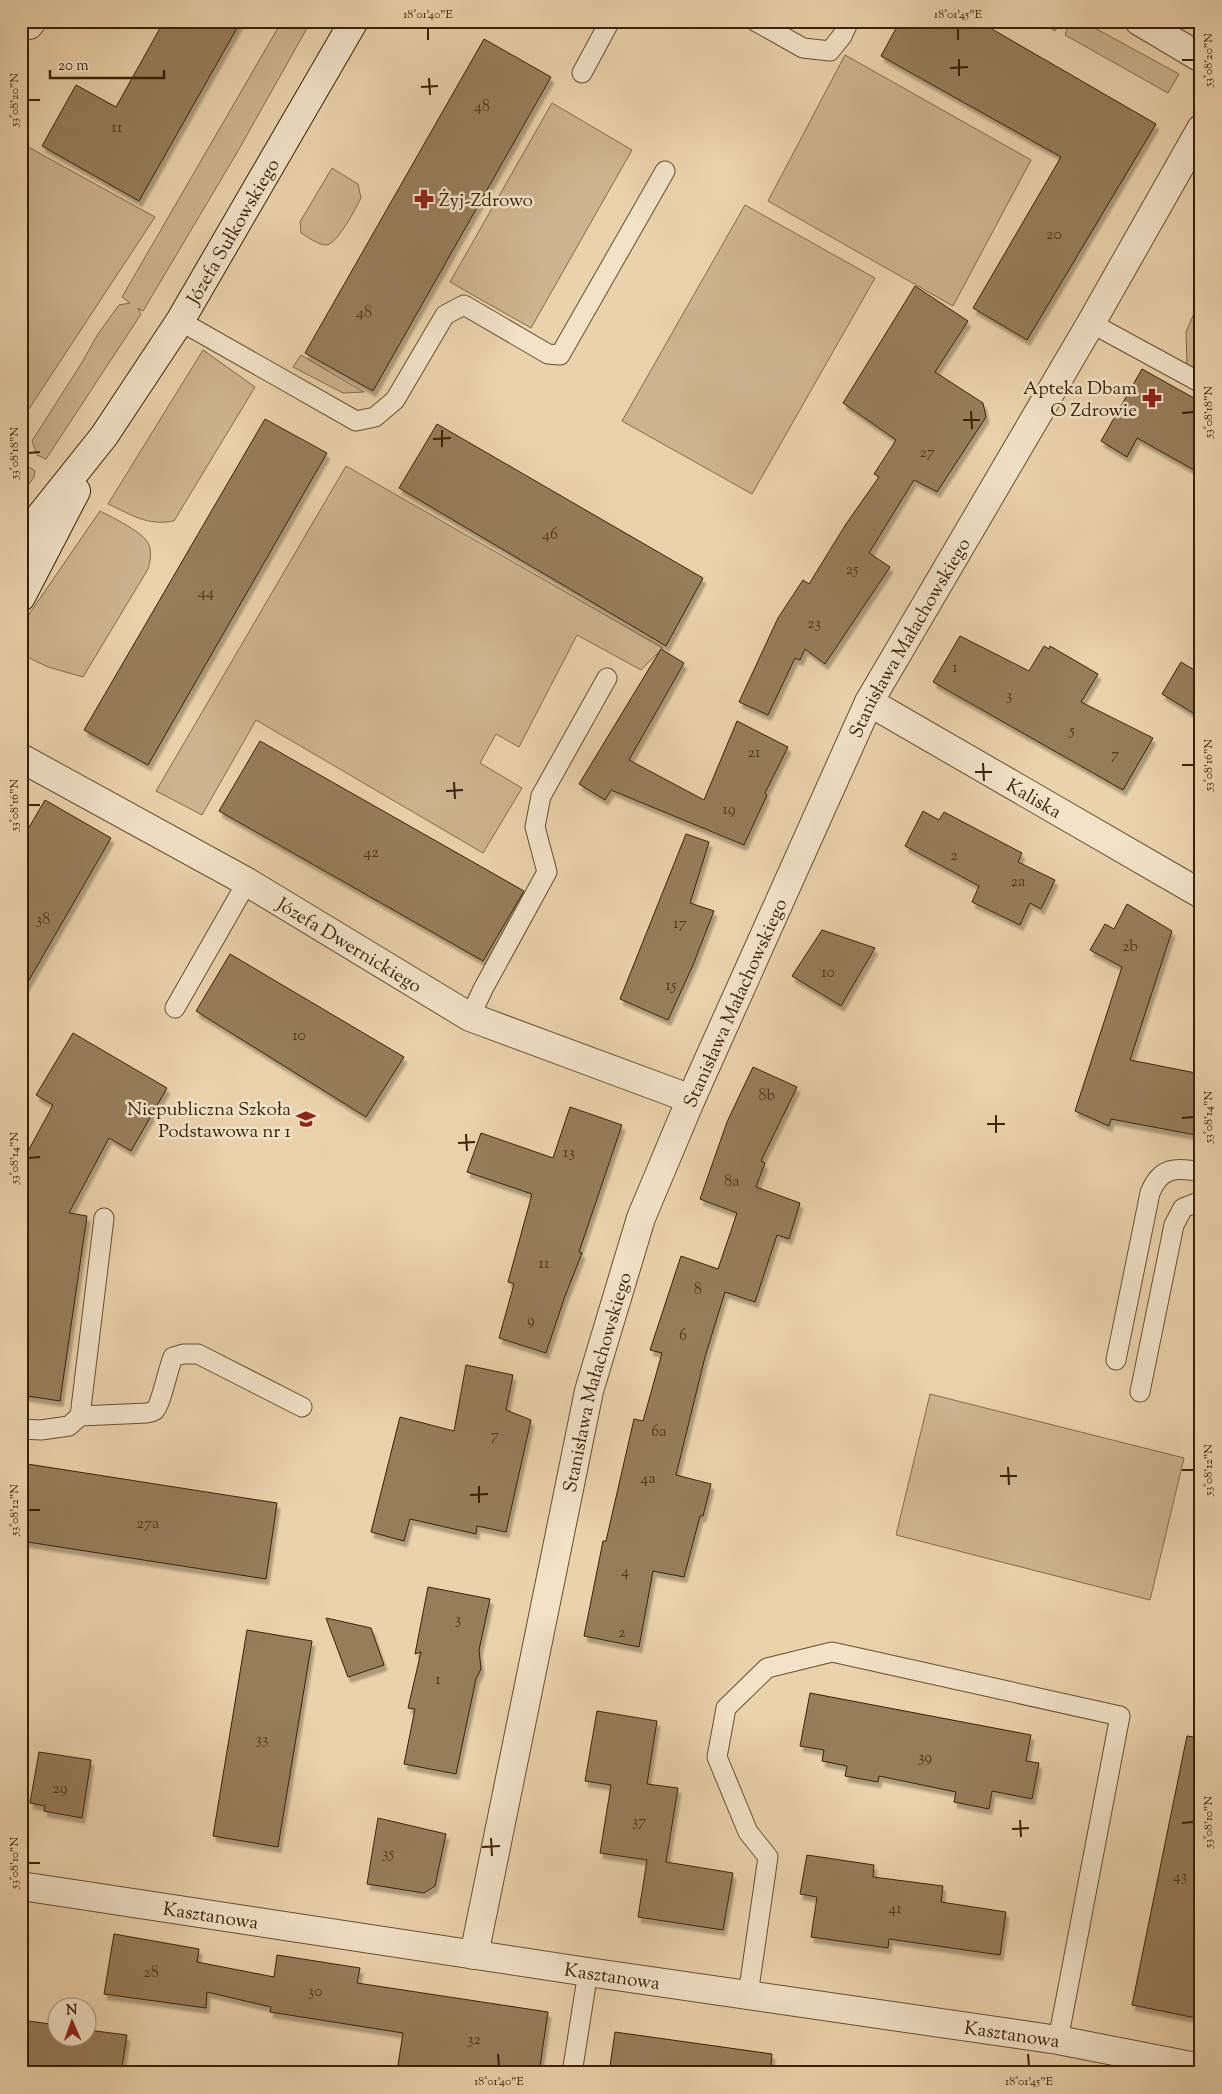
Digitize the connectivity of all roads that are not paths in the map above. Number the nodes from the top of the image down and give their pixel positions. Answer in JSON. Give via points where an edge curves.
{"nodes":[{"id":1,"x":22,"y":21,"type":"edge"},
{"id":2,"x":32,"y":21,"type":"edge"},
{"id":3,"x":354,"y":21,"type":"edge"},
{"id":4,"x":610,"y":21,"type":"edge"},
{"id":5,"x":755,"y":21,"type":"edge"},
{"id":6,"x":849,"y":21,"type":"edge"},
{"id":7,"x":1139,"y":21,"type":"edge"},
{"id":8,"x":1201,"y":58,"type":"edge"},
{"id":9,"x":582,"y":73,"type":"dead end"},
{"id":10,"x":1201,"y":130,"type":"edge"},
{"id":11,"x":665,"y":171,"type":"dead end"},
{"id":12,"x":180,"y":321,"type":"junction"},
{"id":13,"x":1091,"y":323,"type":"junction"},
{"id":14,"x":1201,"y":383,"type":"edge"},
{"id":15,"x":104,"y":436,"type":"junction"},
{"id":16,"x":21,"y":540,"type":"edge"},
{"id":17,"x":21,"y":597,"type":"edge"},
{"id":18,"x":607,"y":678,"type":"dead end"},
{"id":19,"x":869,"y":702,"type":"junction"},
{"id":20,"x":21,"y":758,"type":"edge"},
{"id":21,"x":247,"y":882,"type":"junction"},
{"id":22,"x":1201,"y":894,"type":"edge"},
{"id":23,"x":175,"y":1008,"type":"dead end"},
{"id":24,"x":470,"y":1017,"type":"junction"},
{"id":25,"x":691,"y":1099,"type":"junction"},
{"id":26,"x":1201,"y":1172,"type":"edge"},
{"id":27,"x":1201,"y":1202,"type":"edge"},
{"id":28,"x":104,"y":1218,"type":"dead end"},
{"id":29,"x":1116,"y":1360,"type":"dead end"},
{"id":30,"x":1140,"y":1392,"type":"dead end"},
{"id":31,"x":302,"y":1407,"type":"dead end"},
{"id":32,"x":80,"y":1416,"type":"junction"},
{"id":33,"x":21,"y":1429,"type":"edge"},
{"id":34,"x":21,"y":1886,"type":"edge"},
{"id":35,"x":474,"y":1955,"type":"junction"},
{"id":36,"x":588,"y":1972,"type":"junction"},
{"id":37,"x":748,"y":1995,"type":"junction"},
{"id":38,"x":1058,"y":2040,"type":"junction"},
{"id":39,"x":1201,"y":2068,"type":"edge"},
{"id":40,"x":572,"y":2073,"type":"edge"}],
"edges":[{"from":1,"to":2,"type":"street","via":[[29,25]]},
{"from":3,"to":12,"type":"street","name":"Józefa Sułkowskiego"},
{"from":4,"to":9,"type":"lane"},
{"from":5,"to":6,"type":"lane","via":[[803,48],[830,51]]},
{"from":7,"to":8,"type":"street"},
{"from":10,"to":13,"type":"street","name":"Stanisława Małachowskiego"},
{"from":11,"to":12,"type":"lane","via":[[560,355],[548,354],[464,305],[445,315],[395,400],[375,417],[356,421]]},
{"from":12,"to":15,"type":"street","name":"Józefa Sułkowskiego"},
{"from":13,"to":14,"type":"lane"},
{"from":13,"to":19,"type":"street","name":"Stanisława Małachowskiego"},
{"from":15,"to":16,"type":"street","name":"Józefa Sułkowskiego"},
{"from":15,"to":17,"type":"street","name":"Józefa Sułkowskiego"},
{"from":18,"to":24,"type":"lane","via":[[541,796],[535,827],[547,872]]},
{"from":19,"to":22,"type":"street","name":"Kaliska"},
{"from":19,"to":25,"type":"street","name":"Stanisława Małachowskiego"},
{"from":20,"to":21,"type":"street","name":"Józefa Dwernickiego"},
{"from":21,"to":23,"type":"lane"},
{"from":21,"to":24,"type":"street","name":"Józefa Dwernickiego"},
{"from":24,"to":25,"type":"street","name":"Józefa Dwernickiego"},
{"from":25,"to":35,"type":"street","name":"Stanisława Małachowskiego","via":[[641,1218],[589,1391]]},
{"from":26,"to":29,"type":"lane","via":[[1177,1169],[1159,1176],[1154,1183]]},
{"from":27,"to":30,"type":"lane","via":[[1183,1208],[1174,1225]]},
{"from":28,"to":32,"type":"lane"},
{"from":31,"to":32,"type":"lane","via":[[198,1354],[182,1354],[173,1357],[155,1410]]},
{"from":32,"to":33,"type":"lane","via":[[69,1426]]},
{"from":34,"to":35,"type":"street","name":"Kasztanowa"},
{"from":35,"to":36,"type":"street","name":"Kasztanowa"},
{"from":36,"to":37,"type":"street","name":"Kasztanowa"},
{"from":36,"to":40,"type":"lane"},
{"from":37,"to":38,"type":"street","name":"Kasztanowa"},
{"from":37,"to":38,"type":"lane","via":[[768,1858],[748,1832],[717,1757],[726,1708],[767,1668],[832,1652],[1120,1716]]},
{"from":38,"to":39,"type":"street","name":"Kasztanowa"}]}
